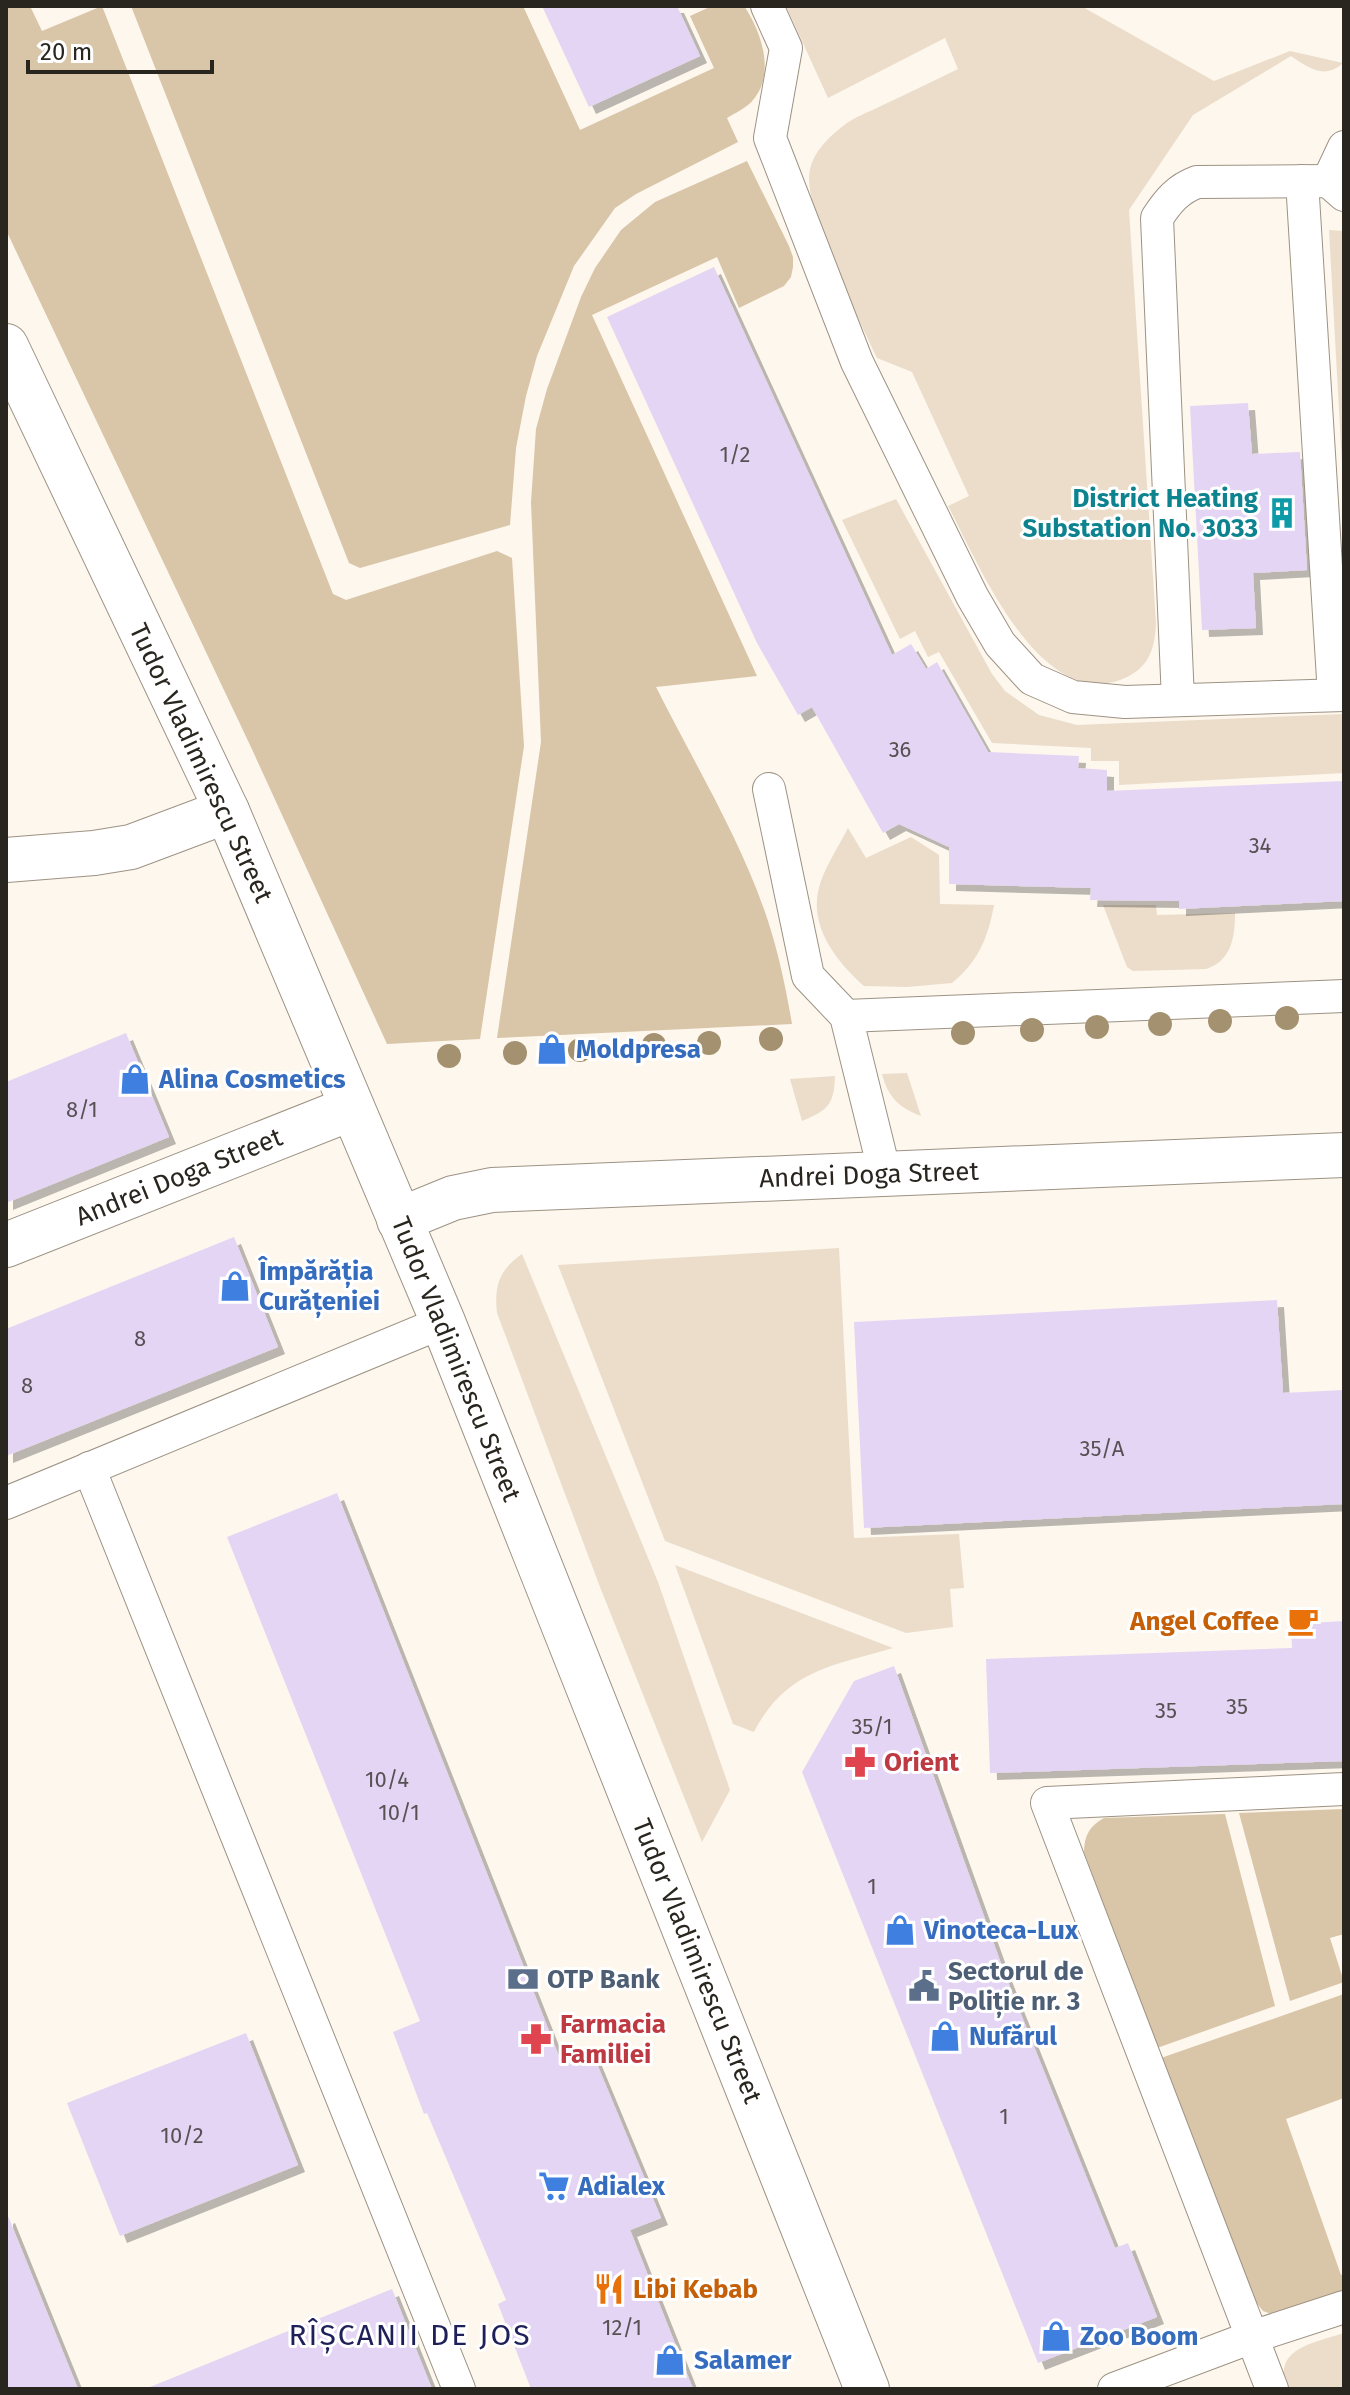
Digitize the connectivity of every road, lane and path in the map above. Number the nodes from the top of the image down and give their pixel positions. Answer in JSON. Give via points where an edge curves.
{"nodes":[{"id":1,"x":767,"y":6,"type":"edge"},
{"id":2,"x":1344,"y":147,"type":"edge"},
{"id":3,"x":1325,"y":186,"type":"edge"},
{"id":4,"x":6,"y":346,"type":"edge"},
{"id":5,"x":1339,"y":695,"type":"edge"},
{"id":6,"x":1178,"y":700,"type":"junction"},
{"id":7,"x":769,"y":789,"type":"dead end"},
{"id":8,"x":227,"y":811,"type":"junction"},
{"id":9,"x":6,"y":860,"type":"edge"},
{"id":10,"x":1344,"y":996,"type":"edge"},
{"id":11,"x":846,"y":1016,"type":"junction"},
{"id":12,"x":352,"y":1108,"type":"junction"},
{"id":13,"x":1344,"y":1155,"type":"edge"},
{"id":14,"x":885,"y":1174,"type":"junction"},
{"id":15,"x":399,"y":1220,"type":"junction"},
{"id":16,"x":6,"y":1245,"type":"edge"},
{"id":17,"x":443,"y":1322,"type":"junction"},
{"id":18,"x":89,"y":1468,"type":"junction"},
{"id":19,"x":6,"y":1503,"type":"edge"},
{"id":20,"x":1344,"y":1789,"type":"edge"},
{"id":21,"x":1344,"y":2307,"type":"edge"},
{"id":22,"x":1252,"y":2337,"type":"junction"},
{"id":23,"x":459,"y":2389,"type":"edge"},
{"id":24,"x":867,"y":2389,"type":"edge"},
{"id":25,"x":1114,"y":2389,"type":"edge"},
{"id":26,"x":1272,"y":2389,"type":"edge"}],
"edges":[{"from":1,"to":6,"type":"lane","via":[[786,48],[770,138],[857,362],[1000,644],[1032,679],[1073,697]]},
{"from":2,"to":3,"type":"lane"},
{"from":3,"to":5,"type":"lane"},
{"from":3,"to":6,"type":"lane","via":[[1197,182],[1182,188],[1157,218]]},
{"from":4,"to":8,"type":"main road","name":"Tudor Vladimirescu Street"},
{"from":5,"to":6,"type":"lane"},
{"from":7,"to":11,"type":"lane","via":[[808,976]]},
{"from":8,"to":9,"type":"main road","via":[[131,847]]},
{"from":8,"to":12,"type":"main road","name":"Tudor Vladimirescu Street"},
{"from":10,"to":11,"type":"lane"},
{"from":11,"to":14,"type":"lane"},
{"from":12,"to":15,"type":"main road","name":"Tudor Vladimirescu Street"},
{"from":12,"to":16,"type":"main road","name":"Andrei Doga Street"},
{"from":13,"to":14,"type":"main road","name":"Andrei Doga Street"},
{"from":14,"to":15,"type":"main road","name":"Andrei Doga Street","via":[[492,1190],[453,1198]]},
{"from":15,"to":17,"type":"main road","name":"Tudor Vladimirescu Street"},
{"from":17,"to":18,"type":"lane"},
{"from":17,"to":24,"type":"main road","name":"Tudor Vladimirescu Street"},
{"from":18,"to":19,"type":"lane"},
{"from":18,"to":23,"type":"lane"},
{"from":20,"to":22,"type":"lane","via":[[1047,1803]]},
{"from":21,"to":22,"type":"lane"},
{"from":22,"to":25,"type":"lane"},
{"from":22,"to":26,"type":"lane"}]}
